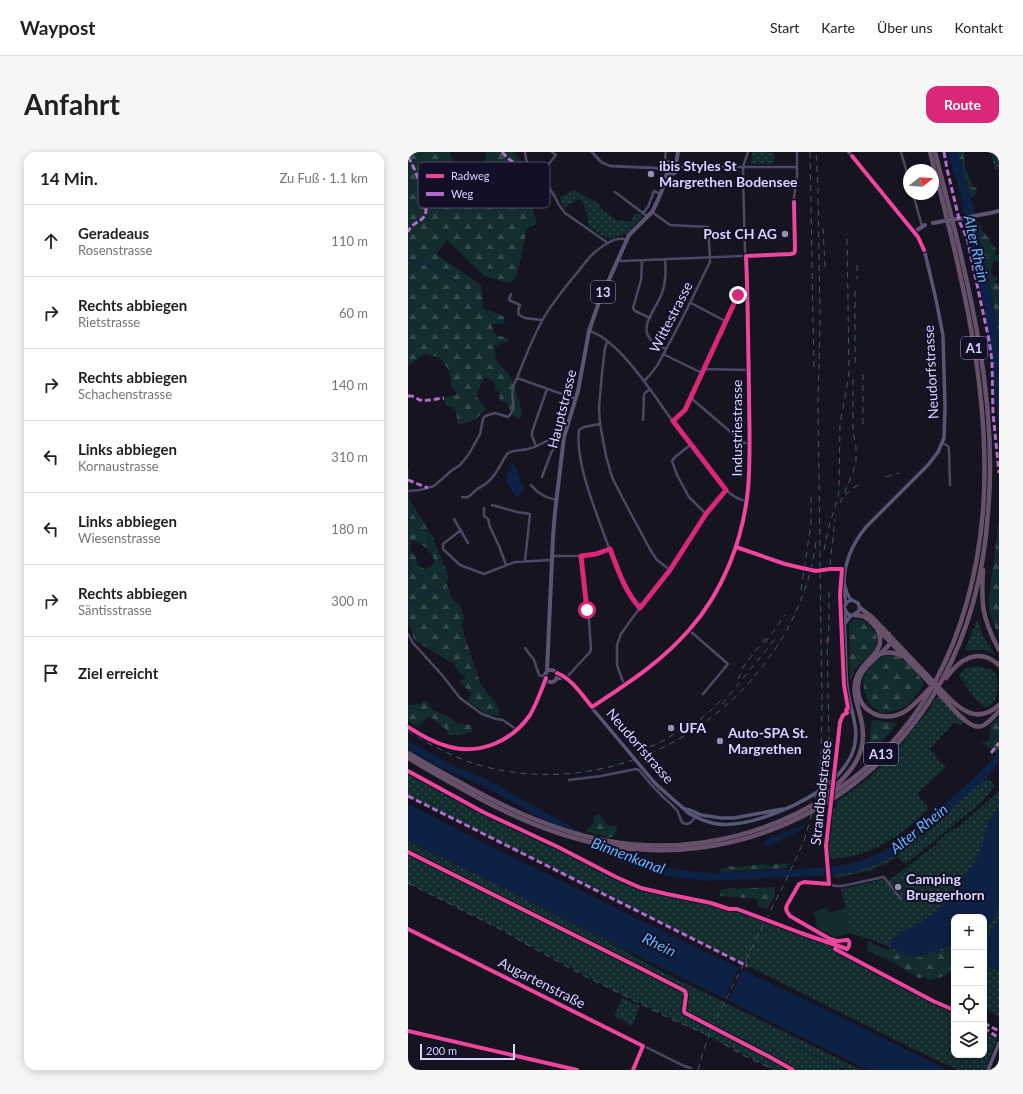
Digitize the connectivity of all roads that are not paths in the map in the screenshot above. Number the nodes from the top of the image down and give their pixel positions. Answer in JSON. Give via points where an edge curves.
{"nodes":[{"id":1,"x":525,"y":152,"type":"edge"},
{"id":2,"x":552,"y":152,"type":"edge"},
{"id":3,"x":592,"y":152,"type":"edge"},
{"id":4,"x":666,"y":152,"type":"edge"},
{"id":5,"x":678,"y":152,"type":"edge"},
{"id":6,"x":748,"y":152,"type":"edge"},
{"id":7,"x":797,"y":152,"type":"edge"},
{"id":8,"x":849,"y":152,"type":"edge"},
{"id":9,"x":901,"y":152,"type":"edge"},
{"id":10,"x":930,"y":152,"type":"edge"},
{"id":11,"x":936,"y":152,"type":"edge"},
{"id":12,"x":527,"y":162,"type":"edge"},
{"id":13,"x":550,"y":162,"type":"edge"},
{"id":14,"x":904,"y":164,"type":"edge"},
{"id":15,"x":670,"y":167,"type":"junction"},
{"id":16,"x":743,"y":167,"type":"junction"},
{"id":17,"x":797,"y":167,"type":"junction"},
{"id":18,"x":550,"y":189,"type":"edge"},
{"id":19,"x":615,"y":192,"type":"dead end"},
{"id":20,"x":661,"y":194,"type":"junction"},
{"id":21,"x":915,"y":200,"type":"edge"},
{"id":22,"x":652,"y":212,"type":"junction"},
{"id":23,"x":999,"y":212,"type":"edge"},
{"id":24,"x":645,"y":215,"type":"junction"},
{"id":25,"x":933,"y":223,"type":"dead end"},
{"id":26,"x":923,"y":225,"type":"joint"},
{"id":27,"x":914,"y":232,"type":"junction"},
{"id":28,"x":627,"y":240,"type":"junction"},
{"id":29,"x":608,"y":243,"type":"junction"},
{"id":30,"x":746,"y":256,"type":"junction"},
{"id":31,"x":710,"y":258,"type":"junction"},
{"id":32,"x":665,"y":259,"type":"junction"},
{"id":33,"x":618,"y":260,"type":"junction"},
{"id":34,"x":642,"y":261,"type":"junction"},
{"id":35,"x":747,"y":288,"type":"junction"},
{"id":36,"x":511,"y":294,"type":"dead end"},
{"id":37,"x":691,"y":303,"type":"junction"},
{"id":38,"x":650,"y":318,"type":"junction"},
{"id":39,"x":542,"y":320,"type":"junction"},
{"id":40,"x":725,"y":321,"type":"junction"},
{"id":41,"x":589,"y":331,"type":"junction"},
{"id":42,"x":607,"y":342,"type":"junction"},
{"id":43,"x":666,"y":349,"type":"junction"},
{"id":44,"x":664,"y":354,"type":"junction"},
{"id":45,"x":704,"y":369,"type":"junction"},
{"id":46,"x":748,"y":370,"type":"junction"},
{"id":47,"x":702,"y":373,"type":"junction"},
{"id":48,"x":517,"y":378,"type":"junction"},
{"id":49,"x":644,"y":381,"type":"junction"},
{"id":50,"x":547,"y":389,"type":"junction"},
{"id":51,"x":650,"y":389,"type":"junction"},
{"id":52,"x":691,"y":398,"type":"junction"},
{"id":53,"x":576,"y":399,"type":"junction"},
{"id":54,"x":644,"y":420,"type":"dead end"},
{"id":55,"x":673,"y":421,"type":"junction"},
{"id":56,"x":600,"y":424,"type":"junction"},
{"id":57,"x":562,"y":437,"type":"junction"},
{"id":58,"x":749,"y":443,"type":"junction"},
{"id":59,"x":942,"y":443,"type":"junction"},
{"id":60,"x":690,"y":445,"type":"junction"},
{"id":61,"x":536,"y":446,"type":"junction"},
{"id":62,"x":542,"y":477,"type":"dead end"},
{"id":63,"x":531,"y":485,"type":"dead end"},
{"id":64,"x":950,"y":485,"type":"dead end"},
{"id":65,"x":726,"y":490,"type":"junction"},
{"id":66,"x":408,"y":491,"type":"edge"},
{"id":67,"x":462,"y":497,"type":"dead end"},
{"id":68,"x":556,"y":500,"type":"junction"},
{"id":69,"x":747,"y":501,"type":"junction"},
{"id":70,"x":492,"y":504,"type":"dead end"},
{"id":71,"x":484,"y":508,"type":"dead end"},
{"id":72,"x":706,"y":514,"type":"junction"},
{"id":73,"x":454,"y":519,"type":"dead end"},
{"id":74,"x":461,"y":530,"type":"junction"},
{"id":75,"x":468,"y":543,"type":"dead end"},
{"id":76,"x":985,"y":544,"type":"junction"},
{"id":77,"x":610,"y":549,"type":"junction"},
{"id":78,"x":581,"y":556,"type":"junction"},
{"id":79,"x":552,"y":558,"type":"junction"},
{"id":80,"x":526,"y":561,"type":"junction"},
{"id":81,"x":506,"y":565,"type":"junction"},
{"id":82,"x":670,"y":570,"type":"junction"},
{"id":83,"x":844,"y":582,"type":"junction"},
{"id":84,"x":851,"y":600,"type":"junction"},
{"id":85,"x":846,"y":603,"type":"junction"},
{"id":86,"x":640,"y":608,"type":"junction"},
{"id":87,"x":860,"y":608,"type":"junction"},
{"id":88,"x":846,"y":612,"type":"junction"},
{"id":89,"x":853,"y":615,"type":"junction"},
{"id":90,"x":844,"y":625,"type":"junction"},
{"id":91,"x":876,"y":626,"type":"junction"},
{"id":92,"x":689,"y":630,"type":"junction"},
{"id":93,"x":408,"y":634,"type":"edge"},
{"id":94,"x":893,"y":641,"type":"junction"},
{"id":95,"x":525,"y":648,"type":"dead end"},
{"id":96,"x":999,"y":650,"type":"edge"},
{"id":97,"x":879,"y":654,"type":"junction"},
{"id":98,"x":904,"y":657,"type":"junction"},
{"id":99,"x":999,"y":665,"type":"edge"},
{"id":100,"x":557,"y":673,"type":"junction"},
{"id":101,"x":547,"y":674,"type":"junction"},
{"id":102,"x":926,"y":677,"type":"junction"},
{"id":103,"x":565,"y":678,"type":"junction"},
{"id":104,"x":556,"y":679,"type":"junction"},
{"id":105,"x":550,"y":682,"type":"junction"},
{"id":106,"x":934,"y":684,"type":"junction"},
{"id":107,"x":626,"y":685,"type":"junction"},
{"id":108,"x":543,"y":688,"type":"junction"},
{"id":109,"x":703,"y":694,"type":"dead end"},
{"id":110,"x":934,"y":694,"type":"junction"},
{"id":111,"x":944,"y":696,"type":"junction"},
{"id":112,"x":999,"y":705,"type":"edge"},
{"id":113,"x":592,"y":707,"type":"junction"},
{"id":114,"x":999,"y":711,"type":"edge"},
{"id":115,"x":852,"y":712,"type":"junction"},
{"id":116,"x":408,"y":727,"type":"edge"},
{"id":117,"x":517,"y":730,"type":"junction"},
{"id":118,"x":408,"y":753,"type":"edge"},
{"id":119,"x":408,"y":758,"type":"edge"},
{"id":120,"x":569,"y":780,"type":"dead end"},
{"id":121,"x":811,"y":807,"type":"junction"},
{"id":122,"x":786,"y":808,"type":"junction"},
{"id":123,"x":694,"y":814,"type":"junction"},
{"id":124,"x":901,"y":899,"type":"dead end"},
{"id":125,"x":408,"y":929,"type":"edge"},
{"id":126,"x":408,"y":1031,"type":"edge"},
{"id":127,"x":999,"y":1043,"type":"edge"},
{"id":128,"x":643,"y":1046,"type":"junction"},
{"id":129,"x":691,"y":1068,"type":"dead end"},
{"id":130,"x":577,"y":1070,"type":"edge"},
{"id":131,"x":633,"y":1070,"type":"edge"},
{"id":132,"x":988,"y":1070,"type":"edge"}],
"edges":[{"from":1,"to":12,"type":"street"},
{"from":2,"to":13,"type":"street","via":[[556,155]]},
{"from":3,"to":15,"type":"street","via":[[601,162],[610,166]]},
{"from":4,"to":15,"type":"street","via":[[665,158]]},
{"from":5,"to":15,"type":"main road","name":"Hauptstrasse","number":"13"},
{"from":6,"to":16,"type":"street"},
{"from":7,"to":17,"type":"street"},
{"from":8,"to":27,"type":"main road"},
{"from":9,"to":14,"type":"street"},
{"from":10,"to":106,"type":"highway","number":"A1","via":[[969,320],[980,388],[984,456],[982,520],[972,584],[956,636]]},
{"from":11,"to":76,"type":"highway","number":"A1","via":[[968,288],[985,385],[990,461]]},
{"from":15,"to":16,"type":"street"},
{"from":15,"to":20,"type":"main road","name":"Hauptstrasse","number":"13"},
{"from":16,"to":17,"type":"street"},
{"from":16,"to":30,"type":"street","name":"Industriestrasse"},
{"from":17,"to":30,"type":"street","via":[[794,192],[794,253]]},
{"from":18,"to":29,"type":"street","via":[[565,213]]},
{"from":19,"to":24,"type":"street"},
{"from":20,"to":22,"type":"main road","name":"Hauptstrasse","number":"13"},
{"from":20,"to":24,"type":"street","via":[[654,191]]},
{"from":21,"to":26,"type":"street"},
{"from":22,"to":24,"type":"main road","name":"Hauptstrasse","number":"13"},
{"from":22,"to":31,"type":"street","via":[[670,225],[708,227]]},
{"from":23,"to":25,"type":"main road","bridge":true},
{"from":24,"to":28,"type":"main road","name":"Hauptstrasse","number":"13"},
{"from":26,"to":27,"type":"main road"},
{"from":27,"to":59,"type":"main road","name":"Neudorfstrasse","via":[[926,256],[943,335],[945,421]]},
{"from":28,"to":29,"type":"street","via":[[620,238]]},
{"from":28,"to":33,"type":"main road","name":"Hauptstrasse","number":"13"},
{"from":29,"to":39,"type":"street","via":[[590,257]]},
{"from":30,"to":31,"type":"street"},
{"from":30,"to":35,"type":"street","name":"Industriestrasse"},
{"from":31,"to":32,"type":"street"},
{"from":31,"to":37,"type":"street","name":"Wittestrasse"},
{"from":32,"to":34,"type":"street"},
{"from":32,"to":38,"type":"street","via":[[665,285]]},
{"from":33,"to":34,"type":"street"},
{"from":33,"to":41,"type":"main road","name":"Hauptstrasse","number":"13","via":[[597,306]]},
{"from":34,"to":38,"type":"street","via":[[641,280],[633,308]]},
{"from":35,"to":40,"type":"street","via":[[740,291]]},
{"from":35,"to":46,"type":"street","name":"Industriestrasse"},
{"from":36,"to":39,"type":"street","via":[[509,300],[520,305],[519,315]]},
{"from":37,"to":40,"type":"street"},
{"from":37,"to":43,"type":"street","name":"Wittestrasse"},
{"from":38,"to":43,"type":"street","via":[[646,328],[648,336],[651,341]]},
{"from":39,"to":48,"type":"street"},
{"from":40,"to":45,"type":"street"},
{"from":41,"to":42,"type":"street"},
{"from":41,"to":53,"type":"main road","name":"Hauptstrasse","number":"13"},
{"from":42,"to":49,"type":"street","via":[[631,364]]},
{"from":42,"to":56,"type":"street","via":[[600,394]]},
{"from":43,"to":44,"type":"street","name":"Wittestrasse"},
{"from":44,"to":47,"type":"street"},
{"from":44,"to":49,"type":"street","name":"Wittestrasse"},
{"from":45,"to":46,"type":"street"},
{"from":45,"to":47,"type":"street"},
{"from":46,"to":58,"type":"street","name":"Industriestrasse"},
{"from":47,"to":52,"type":"street"},
{"from":48,"to":50,"type":"street"},
{"from":48,"to":66,"type":"street","via":[[513,387],[514,404],[511,414],[508,417],[495,413],[486,416],[480,434],[460,465],[434,486]]},
{"from":49,"to":51,"type":"street"},
{"from":50,"to":53,"type":"street"},
{"from":50,"to":61,"type":"street","via":[[532,432]]},
{"from":51,"to":54,"type":"street","via":[[644,394]]},
{"from":51,"to":55,"type":"street"},
{"from":52,"to":55,"type":"street","via":[[685,410]]},
{"from":52,"to":58,"type":"street","via":[[740,440]]},
{"from":53,"to":57,"type":"main road","name":"Hauptstrasse","number":"13"},
{"from":55,"to":60,"type":"street"},
{"from":56,"to":77,"type":"street","via":[[579,430],[581,464]]},
{"from":56,"to":82,"type":"street","via":[[612,477],[651,551],[657,560]]},
{"from":57,"to":61,"type":"street"},
{"from":57,"to":62,"type":"street","via":[[553,449]]},
{"from":57,"to":68,"type":"main road","name":"Hauptstrasse","number":"13"},
{"from":58,"to":69,"type":"street","name":"Industriestrasse"},
{"from":59,"to":64,"type":"street","via":[[948,446],[949,450]]},
{"from":59,"to":83,"type":"main road","name":"Neudorfstrasse","via":[[928,465],[860,534],[848,558]]},
{"from":60,"to":65,"type":"street"},
{"from":60,"to":72,"type":"street","via":[[672,462],[689,497]]},
{"from":61,"to":67,"type":"street","via":[[507,454],[488,482],[468,497]]},
{"from":63,"to":68,"type":"street","via":[[544,497]]},
{"from":65,"to":69,"type":"street"},
{"from":65,"to":72,"type":"street"},
{"from":68,"to":79,"type":"main road","name":"Hauptstrasse","number":"13"},
{"from":69,"to":92,"type":"street","name":"Industriestrasse","via":[[741,531],[730,563],[716,592]]},
{"from":70,"to":80,"type":"street","via":[[530,514]]},
{"from":71,"to":81,"type":"street","via":[[484,516],[488,518]]},
{"from":72,"to":82,"type":"street"},
{"from":73,"to":74,"type":"street"},
{"from":74,"to":75,"type":"street"},
{"from":74,"to":81,"type":"street","via":[[443,544],[443,549],[460,565],[484,574]]},
{"from":76,"to":96,"type":"highway","number":"A1","via":[[983,607],[988,627]]},
{"from":76,"to":110,"type":"highway","number":"A1","via":[[977,588],[965,626],[950,665]]},
{"from":77,"to":78,"type":"street"},
{"from":77,"to":86,"type":"street","via":[[623,582]]},
{"from":78,"to":79,"type":"street"},
{"from":78,"to":103,"type":"street","via":[[591,650]]},
{"from":79,"to":80,"type":"street"},
{"from":79,"to":101,"type":"main road","name":"Hauptstrasse","number":"13"},
{"from":80,"to":81,"type":"street"},
{"from":82,"to":86,"type":"street"},
{"from":83,"to":84,"type":"main road","name":"Neudorfstrasse"},
{"from":83,"to":85,"type":"main road","name":"Neudorfstrasse"},
{"from":84,"to":85,"type":"main road"},
{"from":84,"to":87,"type":"main road","via":[[855,600]]},
{"from":85,"to":88,"type":"main road"},
{"from":86,"to":107,"type":"street","via":[[623,631],[617,645],[618,672]]},
{"from":87,"to":89,"type":"main road"},
{"from":87,"to":94,"type":"highway","via":[[889,634]]},
{"from":88,"to":89,"type":"main road"},
{"from":88,"to":90,"type":"main road","name":"Neudorfstrasse"},
{"from":89,"to":90,"type":"main road"},
{"from":89,"to":91,"type":"highway","via":[[865,617]]},
{"from":90,"to":115,"type":"main road","name":"Neudorfstrasse","via":[[847,686]]},
{"from":91,"to":94,"type":"highway"},
{"from":91,"to":121,"type":"highway","number":"A13","via":[[880,635],[879,647],[859,671],[854,685],[863,727],[860,754],[846,777]]},
{"from":92,"to":107,"type":"street","name":"Industriestrasse","via":[[654,664]]},
{"from":92,"to":109,"type":"street","via":[[728,664]]},
{"from":93,"to":117,"type":"street","via":[[460,698],[482,714],[502,720]]},
{"from":94,"to":97,"type":"highway","number":"A1"},
{"from":94,"to":98,"type":"highway"},
{"from":94,"to":102,"type":"highway"},
{"from":95,"to":101,"type":"street","via":[[539,673]]},
{"from":97,"to":98,"type":"highway","via":[[892,652]]},
{"from":97,"to":106,"type":"highway","number":"A1","via":[[864,670],[858,684],[861,702],[872,713],[884,717],[900,714]]},
{"from":98,"to":102,"type":"highway"},
{"from":99,"to":110,"type":"highway","number":"A13","via":[[984,657],[964,659],[951,670]]},
{"from":100,"to":101,"type":"main road","via":[[555,671]]},
{"from":100,"to":103,"type":"main road","name":"Neudorfstrasse"},
{"from":100,"to":104,"type":"main road"},
{"from":101,"to":105,"type":"main road"},
{"from":101,"to":108,"type":"main road"},
{"from":102,"to":111,"type":"highway","bridge":true},
{"from":103,"to":104,"type":"main road"},
{"from":103,"to":113,"type":"main road","name":"Neudorfstrasse"},
{"from":104,"to":105,"type":"main road"},
{"from":105,"to":108,"type":"main road"},
{"from":106,"to":121,"type":"highway","number":"A13","via":[[892,742],[855,777]]},
{"from":107,"to":113,"type":"street","name":"Industriestrasse"},
{"from":108,"to":117,"type":"main road","via":[[530,715]]},
{"from":110,"to":119,"type":"highway","number":"A13","via":[[896,746],[840,795],[800,818],[762,834],[715,846],[647,850],[599,844],[565,836],[498,808]]},
{"from":111,"to":112,"type":"highway","via":[[966,712],[974,714],[987,713]]},
{"from":111,"to":114,"type":"highway","via":[[971,725],[984,725]]},
{"from":113,"to":123,"type":"main road","name":"Neudorfstrasse","via":[[654,782],[688,813]]},
{"from":115,"to":122,"type":"main road","name":"Neudorfstrasse","via":[[856,738],[854,750],[847,764],[822,788]]},
{"from":115,"to":124,"type":"street","name":"Strandbadstrasse","bridge":true,"via":[[841,718],[826,846],[829,884],[842,886],[884,877]]},
{"from":116,"to":117,"type":"main road","via":[[438,743],[464,749],[493,745]]},
{"from":118,"to":121,"type":"highway","number":"A13","via":[[499,803],[547,824],[581,835],[630,844],[691,844],[741,835],[790,818]]},
{"from":120,"to":123,"type":"street","via":[[636,768],[677,811],[684,823],[689,823]]},
{"from":122,"to":123,"type":"main road","name":"Neudorfstrasse","via":[[727,818]]},
{"from":122,"to":123,"type":"main road","name":"Neudorfstrasse","via":[[745,823],[733,824],[714,823]]},
{"from":125,"to":128,"type":"street","name":"Augartenstraße"},
{"from":126,"to":130,"type":"street"},
{"from":127,"to":132,"type":"main road"},
{"from":128,"to":129,"type":"street","name":"Augartenstraße"},
{"from":128,"to":131,"type":"street"}]}
